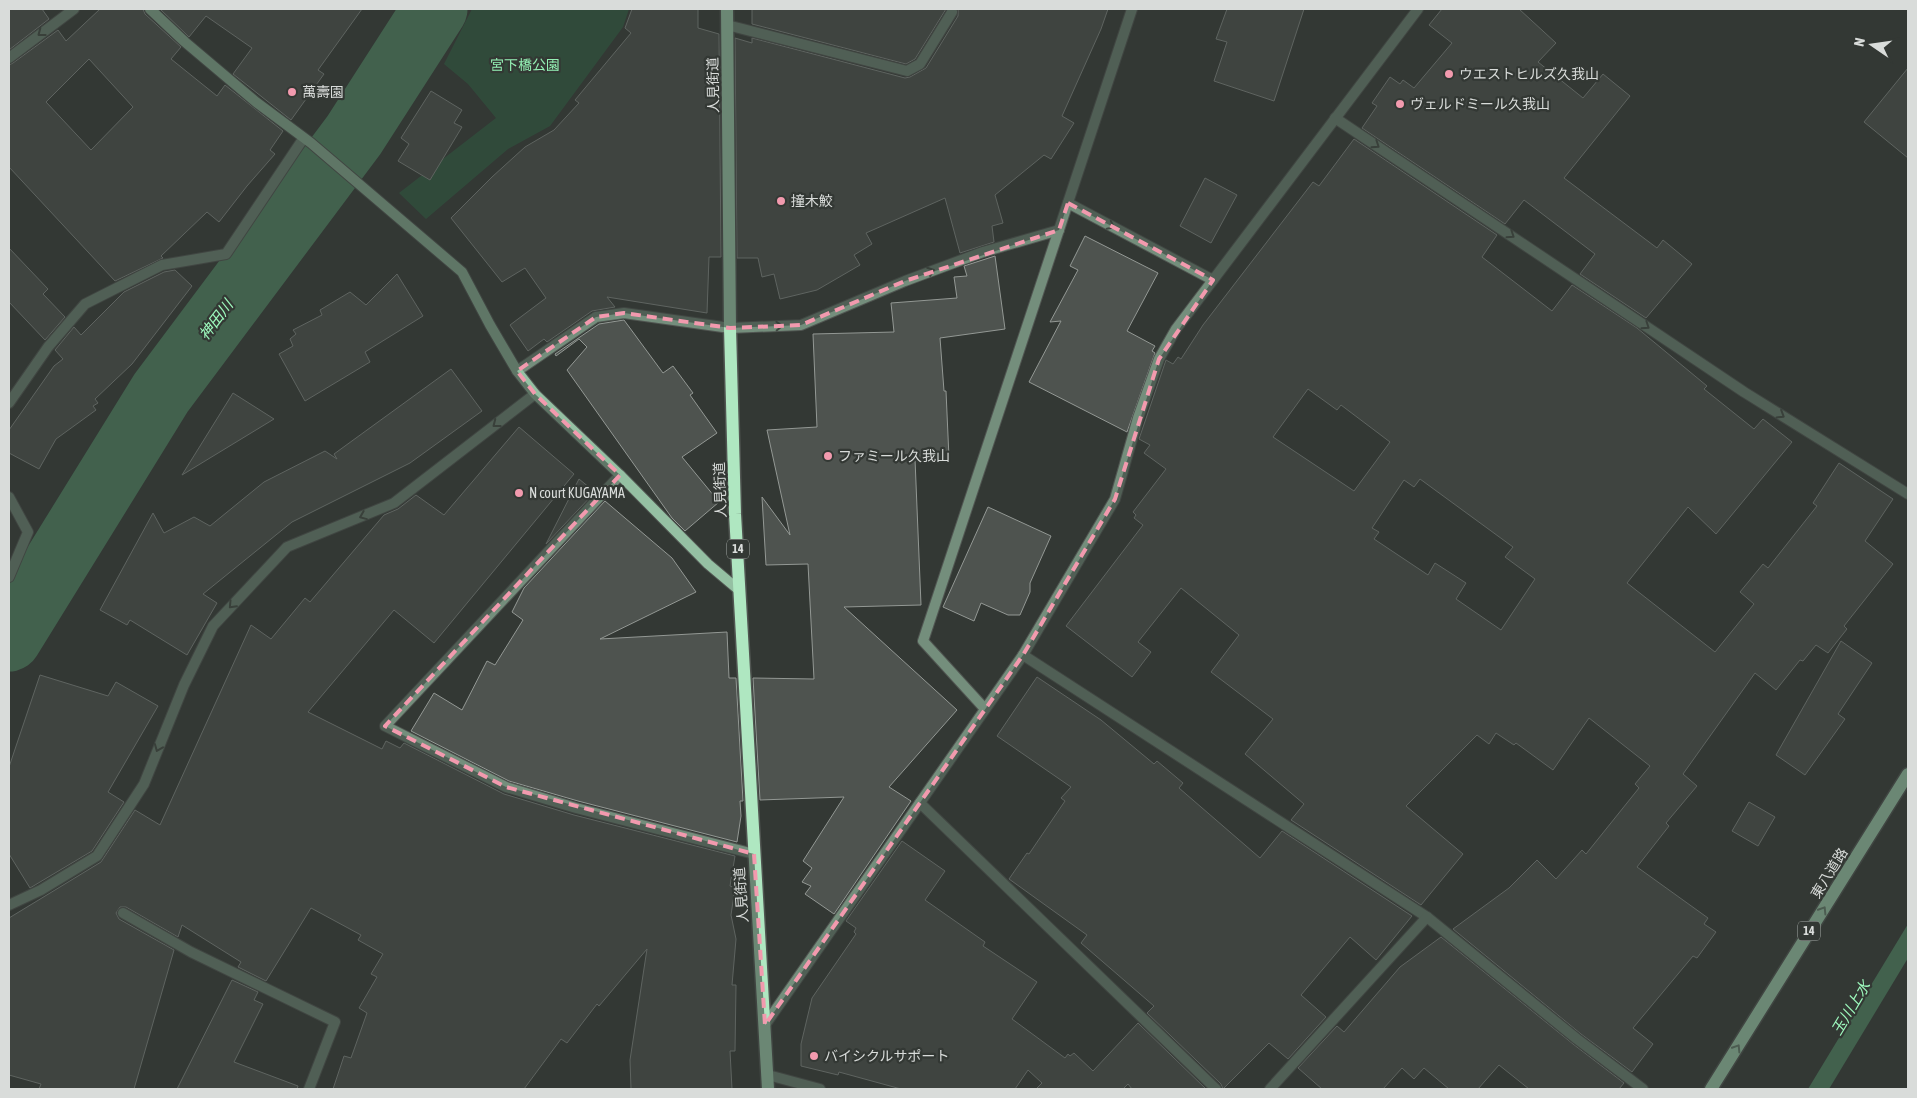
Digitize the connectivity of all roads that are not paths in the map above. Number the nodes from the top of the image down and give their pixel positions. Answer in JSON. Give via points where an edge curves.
{"nodes":[{"id":1,"x":74,"y":9,"type":"edge"},
{"id":2,"x":150,"y":9,"type":"edge"},
{"id":3,"x":727,"y":9,"type":"edge"},
{"id":4,"x":1132,"y":9,"type":"edge"},
{"id":5,"x":1418,"y":9,"type":"edge"},
{"id":6,"x":952,"y":12,"type":"dead end"},
{"id":7,"x":727,"y":25,"type":"junction"},
{"id":8,"x":9,"y":58,"type":"edge"},
{"id":9,"x":1335,"y":118,"type":"junction"},
{"id":10,"x":307,"y":141,"type":"junction"},
{"id":11,"x":1068,"y":203,"type":"junction"},
{"id":12,"x":1059,"y":230,"type":"junction"},
{"id":13,"x":1213,"y":280,"type":"junction"},
{"id":14,"x":730,"y":328,"type":"junction"},
{"id":15,"x":517,"y":371,"type":"junction"},
{"id":16,"x":535,"y":394,"type":"junction"},
{"id":17,"x":9,"y":403,"type":"edge"},
{"id":18,"x":620,"y":475,"type":"junction"},
{"id":19,"x":1908,"y":494,"type":"edge"},
{"id":20,"x":9,"y":497,"type":"edge"},
{"id":21,"x":9,"y":577,"type":"edge"},
{"id":22,"x":740,"y":591,"type":"junction"},
{"id":23,"x":1023,"y":655,"type":"junction"},
{"id":24,"x":985,"y":709,"type":"junction"},
{"id":25,"x":1908,"y":774,"type":"edge"},
{"id":26,"x":920,"y":803,"type":"junction"},
{"id":27,"x":754,"y":854,"type":"junction"},
{"id":28,"x":9,"y":905,"type":"edge"},
{"id":29,"x":123,"y":913,"type":"dead end"},
{"id":30,"x":1427,"y":917,"type":"junction"},
{"id":31,"x":766,"y":1025,"type":"junction"},
{"id":32,"x":768,"y":1075,"type":"junction"},
{"id":33,"x":309,"y":1089,"type":"edge"},
{"id":34,"x":768,"y":1089,"type":"edge"},
{"id":35,"x":820,"y":1089,"type":"edge"},
{"id":36,"x":1216,"y":1089,"type":"edge"},
{"id":37,"x":1270,"y":1089,"type":"edge"},
{"id":38,"x":1643,"y":1089,"type":"edge"},
{"id":39,"x":1711,"y":1089,"type":"edge"}],
"edges":[{"from":1,"to":8,"type":"street","one_way":true},
{"from":2,"to":10,"type":"street","via":[[256,102]]},
{"from":3,"to":7,"type":"main road","name":"人見街道","number":"14"},
{"from":4,"to":11,"type":"street"},
{"from":5,"to":9,"type":"street"},
{"from":6,"to":7,"type":"street","via":[[920,64],[907,71]]},
{"from":7,"to":14,"type":"main road","name":"人見街道","number":"14"},
{"from":9,"to":13,"type":"street"},
{"from":9,"to":19,"type":"street","one_way":true,"via":[[1744,392]]},
{"from":10,"to":15,"type":"street","via":[[462,272]]},
{"from":10,"to":17,"type":"street","via":[[226,254],[162,265],[85,304],[48,347]]},
{"from":11,"to":12,"type":"street"},
{"from":11,"to":13,"type":"street","one_way":true},
{"from":14,"to":12,"type":"street","one_way":true,"via":[[801,325],[983,252]]},
{"from":12,"to":24,"type":"street","via":[[923,641]]},
{"from":13,"to":23,"type":"street","via":[[1176,329],[1159,359],[1115,499]]},
{"from":14,"to":15,"type":"street","via":[[624,313],[596,317]]},
{"from":14,"to":22,"type":"main road","name":"人見街道","number":"14"},
{"from":15,"to":16,"type":"street"},
{"from":16,"to":18,"type":"street"},
{"from":16,"to":28,"type":"street","one_way":true,"via":[[394,503],[287,547],[213,626],[184,685],[144,784],[97,856]]},
{"from":18,"to":22,"type":"street","via":[[708,564]]},
{"from":18,"to":27,"type":"street","via":[[385,726],[506,787]]},
{"from":20,"to":21,"type":"street","via":[[28,532]]},
{"from":22,"to":27,"type":"main road","name":"人見街道","number":"14"},
{"from":23,"to":24,"type":"street"},
{"from":23,"to":30,"type":"street"},
{"from":24,"to":26,"type":"street"},
{"from":39,"to":25,"type":"main road","name":"東八道路","number":"14","one_way":true},
{"from":26,"to":31,"type":"street"},
{"from":26,"to":36,"type":"street"},
{"from":27,"to":31,"type":"main road","name":"人見街道","number":"14"},
{"from":29,"to":33,"type":"street","via":[[191,952],[335,1022]]},
{"from":30,"to":37,"type":"street"},
{"from":30,"to":38,"type":"street","via":[[1577,1040]]},
{"from":31,"to":32,"type":"main road","name":"人見街道","number":"14"},
{"from":32,"to":34,"type":"main road","name":"人見街道","number":"14"},
{"from":32,"to":35,"type":"street"}]}
